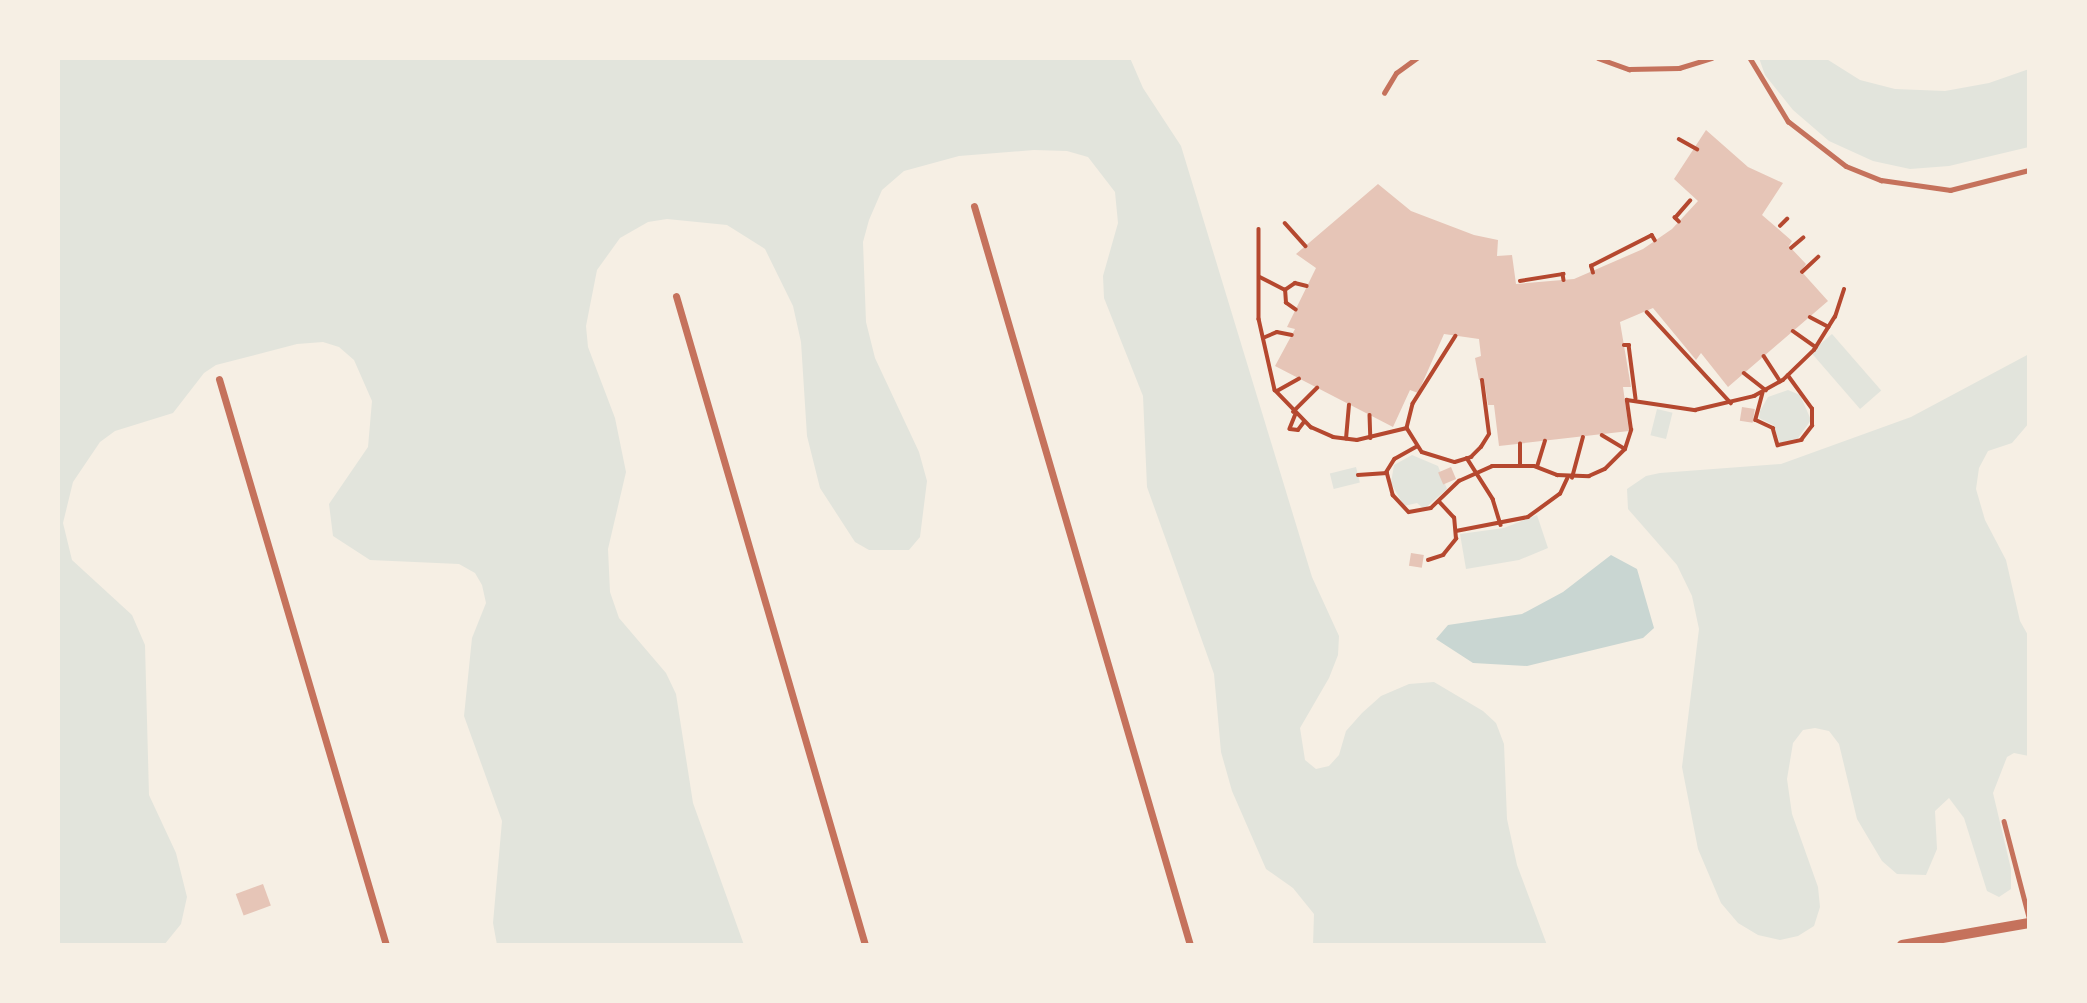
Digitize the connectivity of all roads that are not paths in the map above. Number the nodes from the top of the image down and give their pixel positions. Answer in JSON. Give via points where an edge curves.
{"nodes":[{"id":1,"x":1417,"y":58,"type":"edge"},
{"id":2,"x":1598,"y":58,"type":"edge"},
{"id":3,"x":1711,"y":58,"type":"edge"},
{"id":4,"x":1750,"y":58,"type":"edge"},
{"id":5,"x":1384,"y":93,"type":"dead end"},
{"id":6,"x":2029,"y":170,"type":"edge"},
{"id":7,"x":974,"y":206,"type":"dead end"},
{"id":8,"x":676,"y":296,"type":"dead end"},
{"id":9,"x":219,"y":379,"type":"dead end"},
{"id":10,"x":2004,"y":821,"type":"dead end"},
{"id":11,"x":2029,"y":917,"type":"edge"},
{"id":12,"x":2029,"y":923,"type":"edge"},
{"id":13,"x":386,"y":945,"type":"edge"},
{"id":14,"x":865,"y":945,"type":"edge"},
{"id":15,"x":1190,"y":945,"type":"edge"},
{"id":16,"x":1902,"y":945,"type":"edge"}],
"edges":[{"from":1,"to":5,"type":"lane","via":[[1396,73]]},
{"from":2,"to":3,"type":"lane","via":[[1629,69],[1679,68]]},
{"from":4,"to":6,"type":"lane","via":[[1788,121],[1846,166],[1881,180],[1950,190]]},
{"from":7,"to":15,"type":"street"},
{"from":8,"to":14,"type":"street"},
{"from":9,"to":13,"type":"street"},
{"from":10,"to":11,"type":"lane"},
{"from":12,"to":16,"type":"street"}]}
